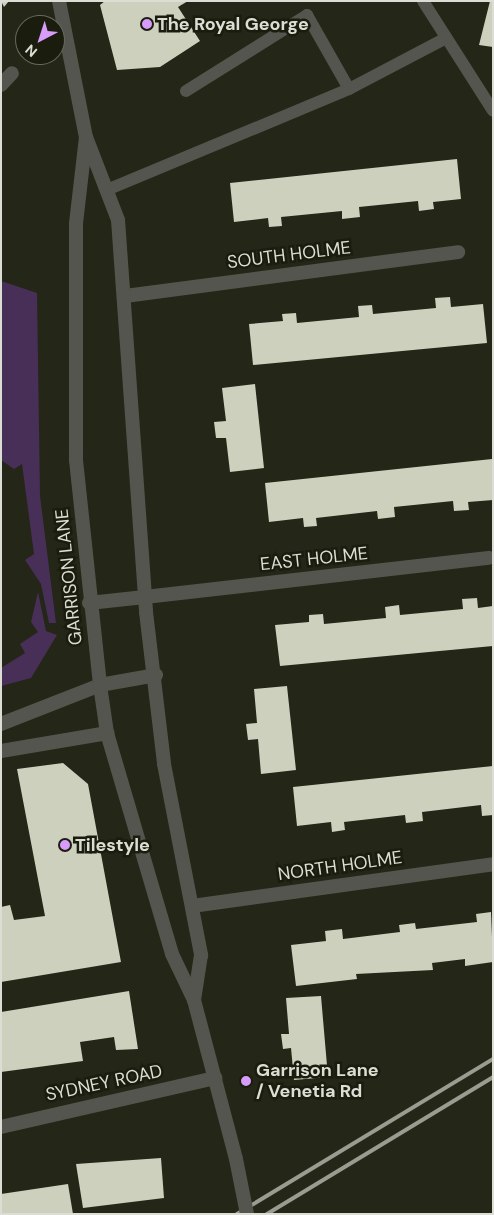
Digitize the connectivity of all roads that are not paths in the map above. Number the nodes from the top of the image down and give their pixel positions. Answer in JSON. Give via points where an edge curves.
{"nodes":[{"id":1,"x":423,"y":1,"type":"edge"},
{"id":2,"x":62,"y":3,"type":"edge"},
{"id":3,"x":446,"y":38,"type":"junction"},
{"id":4,"x":12,"y":73,"type":"dead end"},
{"id":5,"x":1,"y":85,"type":"edge"},
{"id":6,"x":349,"y":89,"type":"junction"},
{"id":7,"x":186,"y":91,"type":"dead end"},
{"id":8,"x":493,"y":111,"type":"edge"},
{"id":9,"x":86,"y":136,"type":"junction"},
{"id":10,"x":109,"y":190,"type":"junction"},
{"id":11,"x":458,"y":252,"type":"dead end"},
{"id":12,"x":126,"y":296,"type":"junction"},
{"id":13,"x":489,"y":558,"type":"dead end"},
{"id":14,"x":145,"y":597,"type":"junction"},
{"id":15,"x":89,"y":603,"type":"junction"},
{"id":16,"x":156,"y":675,"type":"junction"},
{"id":17,"x":100,"y":685,"type":"junction"},
{"id":18,"x":1,"y":724,"type":"edge"},
{"id":19,"x":107,"y":733,"type":"junction"},
{"id":20,"x":1,"y":751,"type":"edge"},
{"id":21,"x":493,"y":864,"type":"edge"},
{"id":22,"x":192,"y":906,"type":"junction"},
{"id":23,"x":194,"y":1000,"type":"junction"},
{"id":24,"x":214,"y":1078,"type":"junction"},
{"id":25,"x":1,"y":1127,"type":"edge"},
{"id":26,"x":247,"y":1214,"type":"edge"}],
"edges":[{"from":1,"to":3,"type":"lane"},
{"from":2,"to":9,"type":"street","name":"GARRISON LANE"},
{"from":3,"to":6,"type":"lane"},
{"from":3,"to":8,"type":"lane"},
{"from":4,"to":5,"type":"street"},
{"from":6,"to":7,"type":"lane","via":[[307,15]]},
{"from":6,"to":10,"type":"lane"},
{"from":9,"to":10,"type":"street","name":"GARRISON LANE"},
{"from":9,"to":15,"type":"street","name":"GARRISON LANE","via":[[76,223],[76,460]]},
{"from":10,"to":12,"type":"street","name":"GARRISON LANE","via":[[118,220]]},
{"from":11,"to":12,"type":"street","name":"SOUTH HOLME"},
{"from":12,"to":14,"type":"street","name":"GARRISON LANE"},
{"from":13,"to":14,"type":"street","name":"EAST HOLME"},
{"from":14,"to":15,"type":"street","name":"EAST HOLME"},
{"from":14,"to":16,"type":"street","name":"GARRISON LANE"},
{"from":15,"to":17,"type":"street","name":"GARRISON LANE"},
{"from":16,"to":17,"type":"street"},
{"from":16,"to":22,"type":"street","name":"GARRISON LANE","via":[[164,764]]},
{"from":17,"to":18,"type":"street"},
{"from":17,"to":19,"type":"street","name":"GARRISON LANE"},
{"from":19,"to":20,"type":"street"},
{"from":19,"to":23,"type":"street","name":"GARRISON LANE","via":[[172,954]]},
{"from":21,"to":22,"type":"street","name":"NORTH HOLME"},
{"from":22,"to":23,"type":"street","name":"GARRISON LANE","via":[[201,954]]},
{"from":23,"to":24,"type":"street","name":"GARRISON LANE"},
{"from":24,"to":25,"type":"street","name":"SYDNEY ROAD"},
{"from":24,"to":26,"type":"street","name":"GARRISON LANE","bridge":true}]}
